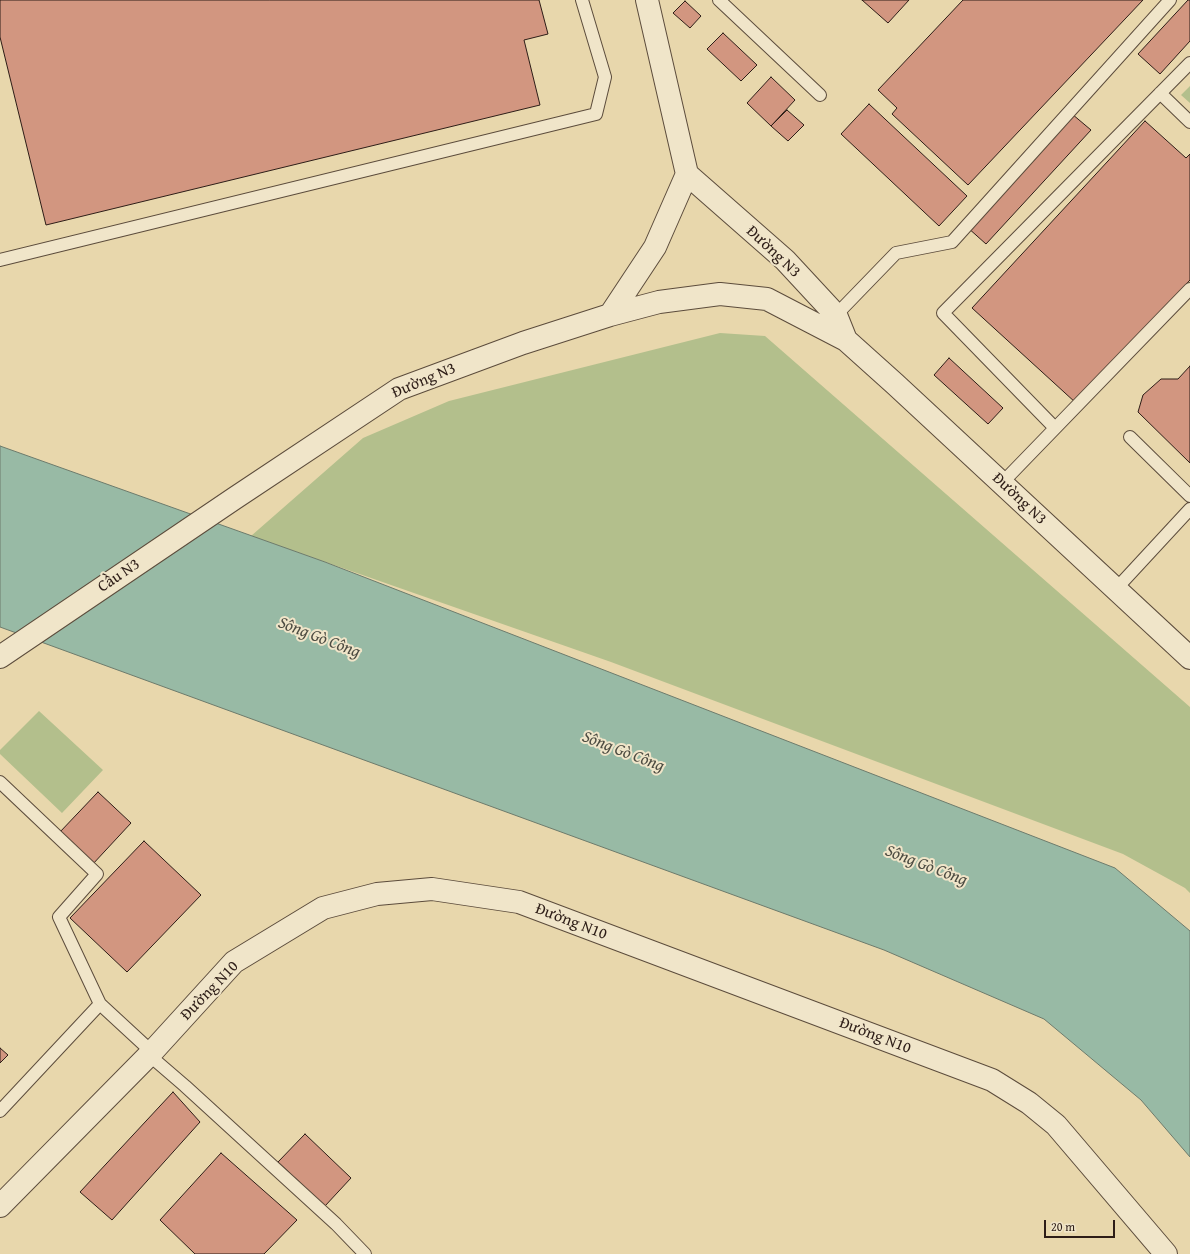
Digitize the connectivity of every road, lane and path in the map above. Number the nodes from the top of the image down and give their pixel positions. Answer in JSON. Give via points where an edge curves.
{"nodes":[{"id":1,"x":582,"y":0,"type":"edge"},
{"id":2,"x":647,"y":0,"type":"edge"},
{"id":3,"x":719,"y":0,"type":"edge"},
{"id":4,"x":1170,"y":0,"type":"edge"},
{"id":5,"x":1190,"y":62,"type":"edge"},
{"id":6,"x":1160,"y":93,"type":"junction"},
{"id":7,"x":820,"y":95,"type":"dead end"},
{"id":8,"x":1190,"y":122,"type":"edge"},
{"id":9,"x":687,"y":174,"type":"junction"},
{"id":10,"x":0,"y":260,"type":"edge"},
{"id":11,"x":1190,"y":289,"type":"edge"},
{"id":12,"x":610,"y":315,"type":"junction"},
{"id":13,"x":836,"y":315,"type":"junction"},
{"id":14,"x":846,"y":340,"type":"junction"},
{"id":15,"x":1055,"y":428,"type":"junction"},
{"id":16,"x":1130,"y":437,"type":"dead end"},
{"id":17,"x":1002,"y":483,"type":"junction"},
{"id":18,"x":1190,"y":496,"type":"edge"},
{"id":19,"x":235,"y":498,"type":"joint"},
{"id":20,"x":1190,"y":509,"type":"edge"},
{"id":21,"x":1116,"y":589,"type":"junction"},
{"id":22,"x":2,"y":656,"type":"edge"},
{"id":23,"x":1190,"y":657,"type":"edge"},
{"id":24,"x":0,"y":782,"type":"edge"},
{"id":25,"x":100,"y":1004,"type":"junction"},
{"id":26,"x":151,"y":1053,"type":"junction"},
{"id":27,"x":0,"y":1111,"type":"edge"},
{"id":28,"x":0,"y":1206,"type":"edge"},
{"id":29,"x":365,"y":1254,"type":"edge"},
{"id":30,"x":1166,"y":1254,"type":"edge"}],
"edges":[{"from":1,"to":10,"type":"lane","via":[[605,77],[596,114]]},
{"from":2,"to":9,"type":"street"},
{"from":3,"to":7,"type":"lane"},
{"from":4,"to":13,"type":"lane","via":[[952,242],[896,253]]},
{"from":5,"to":6,"type":"lane"},
{"from":6,"to":8,"type":"lane"},
{"from":6,"to":15,"type":"lane","via":[[943,313]]},
{"from":9,"to":12,"type":"street","via":[[655,247]]},
{"from":9,"to":13,"type":"street","name":"Đường N3","via":[[785,260]]},
{"from":11,"to":15,"type":"lane"},
{"from":12,"to":14,"type":"street","name":"Đường N3","via":[[659,302],[720,294],[767,299]]},
{"from":12,"to":19,"type":"street","name":"Đường N3","via":[[523,343],[399,389]]},
{"from":13,"to":14,"type":"street","name":"Đường N3"},
{"from":14,"to":17,"type":"street","name":"Đường N3"},
{"from":15,"to":17,"type":"lane"},
{"from":16,"to":18,"type":"lane"},
{"from":17,"to":21,"type":"street","name":"Đường N3"},
{"from":19,"to":22,"type":"street","name":"Cầu N3"},
{"from":20,"to":21,"type":"lane"},
{"from":21,"to":23,"type":"street","name":"Đường N3"},
{"from":24,"to":25,"type":"lane","via":[[97,874],[59,917]]},
{"from":25,"to":26,"type":"lane"},
{"from":25,"to":27,"type":"lane"},
{"from":26,"to":28,"type":"street","name":"Đường N10"},
{"from":26,"to":29,"type":"lane","via":[[336,1224]]},
{"from":26,"to":30,"type":"street","name":"Đường N10","via":[[234,962],[323,908],[377,894],[432,889],[519,902],[992,1080],[1029,1103],[1056,1125]]}]}
